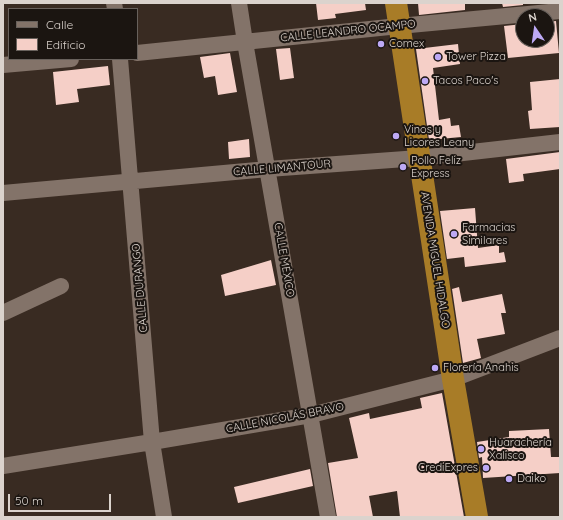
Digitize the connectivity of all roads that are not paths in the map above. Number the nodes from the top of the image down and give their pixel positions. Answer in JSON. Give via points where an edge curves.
{"nodes":[{"id":1,"x":239,"y":3,"type":"edge"},
{"id":2,"x":396,"y":3,"type":"edge"},
{"id":3,"x":560,"y":11,"type":"edge"},
{"id":4,"x":399,"y":26,"type":"junction"},
{"id":5,"x":245,"y":42,"type":"junction"},
{"id":6,"x":138,"y":53,"type":"edge"},
{"id":7,"x":60,"y":60,"type":"edge"},
{"id":8,"x":120,"y":60,"type":"edge"},
{"id":9,"x":3,"y":65,"type":"edge"},
{"id":10,"x":560,"y":142,"type":"edge"},
{"id":11,"x":419,"y":158,"type":"junction"},
{"id":12,"x":268,"y":169,"type":"junction"},
{"id":13,"x":131,"y":181,"type":"junction"},
{"id":14,"x":3,"y":193,"type":"edge"},
{"id":15,"x":61,"y":286,"type":"dead end"},
{"id":16,"x":3,"y":313,"type":"edge"},
{"id":17,"x":560,"y":338,"type":"edge"},
{"id":18,"x":453,"y":378,"type":"junction"},
{"id":19,"x":311,"y":415,"type":"junction"},
{"id":20,"x":152,"y":442,"type":"junction"},
{"id":21,"x":3,"y":466,"type":"edge"},
{"id":22,"x":164,"y":517,"type":"edge"},
{"id":23,"x":328,"y":517,"type":"edge"},
{"id":24,"x":477,"y":517,"type":"edge"}],
"edges":[{"from":1,"to":5,"type":"street","name":"CALLE MÉXICO"},
{"from":2,"to":4,"type":"highway","name":"AVENIDA MIGUEL HIDALGO"},
{"from":3,"to":4,"type":"street","name":"CALLE LEANDRO OCAMPO"},
{"from":4,"to":5,"type":"street","name":"CALLE LEANDRO OCAMPO"},
{"from":4,"to":11,"type":"highway","name":"AVENIDA MIGUEL HIDALGO"},
{"from":5,"to":6,"type":"street","name":"CALLE LEANDRO OCAMPO"},
{"from":5,"to":12,"type":"street","name":"CALLE MÉXICO"},
{"from":7,"to":9,"type":"street"},
{"from":8,"to":13,"type":"street","name":"CALLE DURANGO"},
{"from":10,"to":11,"type":"street","name":"CALLE LIMANTOUR"},
{"from":11,"to":12,"type":"street","name":"CALLE LIMANTOUR"},
{"from":11,"to":18,"type":"highway","name":"AVENIDA MIGUEL HIDALGO"},
{"from":12,"to":13,"type":"street","name":"CALLE LIMANTOUR"},
{"from":12,"to":19,"type":"street","name":"CALLE MÉXICO"},
{"from":13,"to":14,"type":"street","name":"CALLE LIMANTOUR"},
{"from":13,"to":20,"type":"street","name":"CALLE DURANGO"},
{"from":15,"to":16,"type":"street"},
{"from":17,"to":18,"type":"street","name":"CALLE NICOLÁS BRAVO"},
{"from":18,"to":19,"type":"street","name":"CALLE NICOLÁS BRAVO"},
{"from":18,"to":24,"type":"highway","name":"AVENIDA MIGUEL HIDALGO"},
{"from":19,"to":20,"type":"street","name":"CALLE NICOLÁS BRAVO"},
{"from":19,"to":23,"type":"street","name":"CALLE MÉXICO"},
{"from":20,"to":21,"type":"street","name":"CALLE NICOLÁS BRAVO"},
{"from":20,"to":22,"type":"street","name":"CALLE DURANGO"}]}
